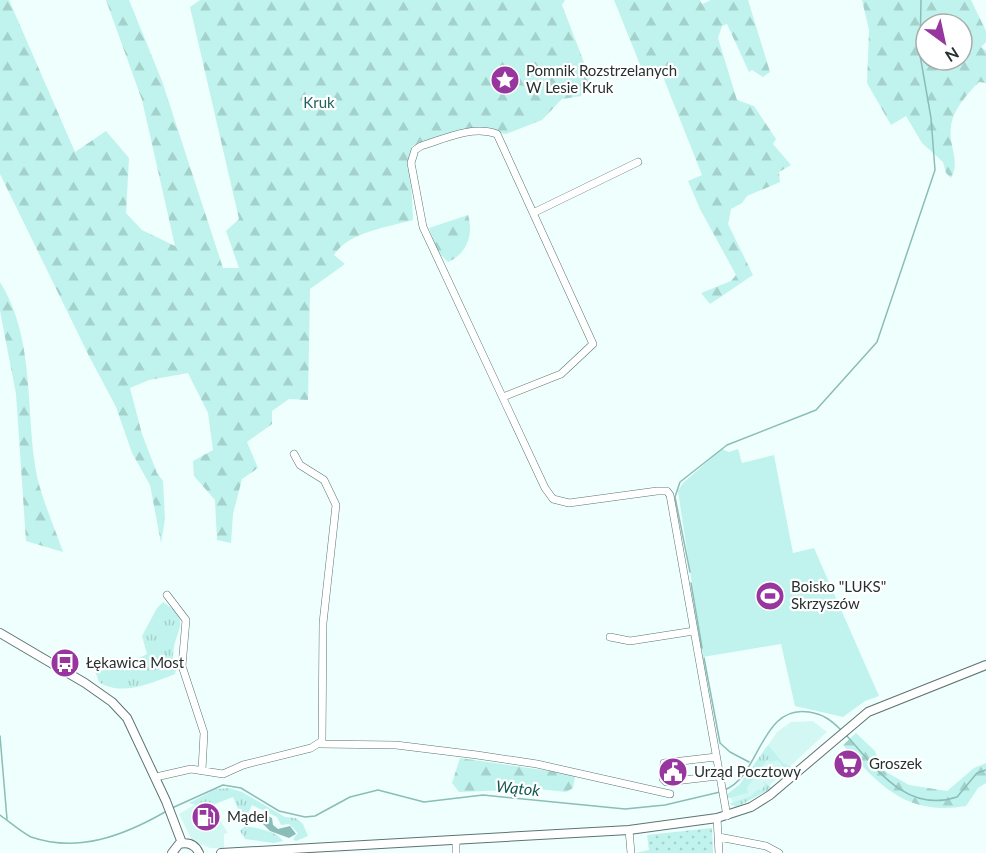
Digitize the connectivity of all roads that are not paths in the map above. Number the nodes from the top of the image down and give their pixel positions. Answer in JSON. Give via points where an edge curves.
{"nodes":[{"id":1,"x":638,"y":162,"type":"dead end"},
{"id":2,"x":532,"y":213,"type":"junction"},
{"id":3,"x":503,"y":397,"type":"junction"},
{"id":4,"x":294,"y":454,"type":"dead end"},
{"id":5,"x":167,"y":595,"type":"dead end"},
{"id":6,"x":694,"y":631,"type":"junction"},
{"id":7,"x":0,"y":633,"type":"edge"},
{"id":8,"x":610,"y":637,"type":"dead end"},
{"id":9,"x":986,"y":664,"type":"edge"},
{"id":10,"x":320,"y":744,"type":"junction"},
{"id":11,"x":716,"y":757,"type":"junction"},
{"id":12,"x":202,"y":770,"type":"junction"},
{"id":13,"x":718,"y":776,"type":"junction"},
{"id":14,"x":156,"y":777,"type":"junction"},
{"id":15,"x":670,"y":794,"type":"dead end"},
{"id":16,"x":727,"y":816,"type":"junction"},
{"id":17,"x":717,"y":818,"type":"junction"},
{"id":18,"x":629,"y":830,"type":"junction"},
{"id":19,"x":718,"y":837,"type":"junction"},
{"id":20,"x":456,"y":840,"type":"junction"},
{"id":21,"x":182,"y":843,"type":"junction"},
{"id":22,"x":172,"y":853,"type":"edge"},
{"id":23,"x":199,"y":853,"type":"edge"},
{"id":24,"x":221,"y":853,"type":"edge"},
{"id":25,"x":456,"y":853,"type":"edge"},
{"id":26,"x":631,"y":853,"type":"edge"},
{"id":27,"x":719,"y":853,"type":"edge"},
{"id":28,"x":779,"y":853,"type":"edge"}],
"edges":[{"from":1,"to":2,"type":"street"},
{"from":2,"to":3,"type":"street","via":[[593,344],[561,374]]},
{"from":2,"to":3,"type":"street","via":[[496,134],[464,133],[421,146],[411,158],[423,227]]},
{"from":3,"to":6,"type":"street","via":[[545,488],[556,501],[569,503],[667,491]]},
{"from":4,"to":10,"type":"street","via":[[300,465],[324,480],[336,505],[323,623]]},
{"from":5,"to":12,"type":"street","via":[[186,620],[182,666],[203,727]]},
{"from":6,"to":8,"type":"street","via":[[630,641]]},
{"from":6,"to":11,"type":"street"},
{"from":7,"to":14,"type":"street","via":[[112,702],[132,726]]},
{"from":9,"to":16,"type":"street","via":[[885,703],[849,726],[770,795]]},
{"from":10,"to":12,"type":"street","via":[[223,774]]},
{"from":10,"to":15,"type":"street","via":[[396,745],[477,755],[537,764]]},
{"from":11,"to":13,"type":"street"},
{"from":11,"to":13,"type":"street","via":[[664,763],[663,779]]},
{"from":12,"to":14,"type":"street"},
{"from":13,"to":16,"type":"street"},
{"from":14,"to":21,"type":"street"},
{"from":16,"to":17,"type":"street"},
{"from":17,"to":18,"type":"street"},
{"from":17,"to":19,"type":"street"},
{"from":18,"to":20,"type":"street"},
{"from":18,"to":26,"type":"street"},
{"from":19,"to":27,"type":"street"},
{"from":19,"to":28,"type":"street","via":[[766,846]]},
{"from":20,"to":24,"type":"street"},
{"from":20,"to":25,"type":"street"},
{"from":21,"to":22,"type":"street"},
{"from":21,"to":23,"type":"street","via":[[192,844]]}]}
